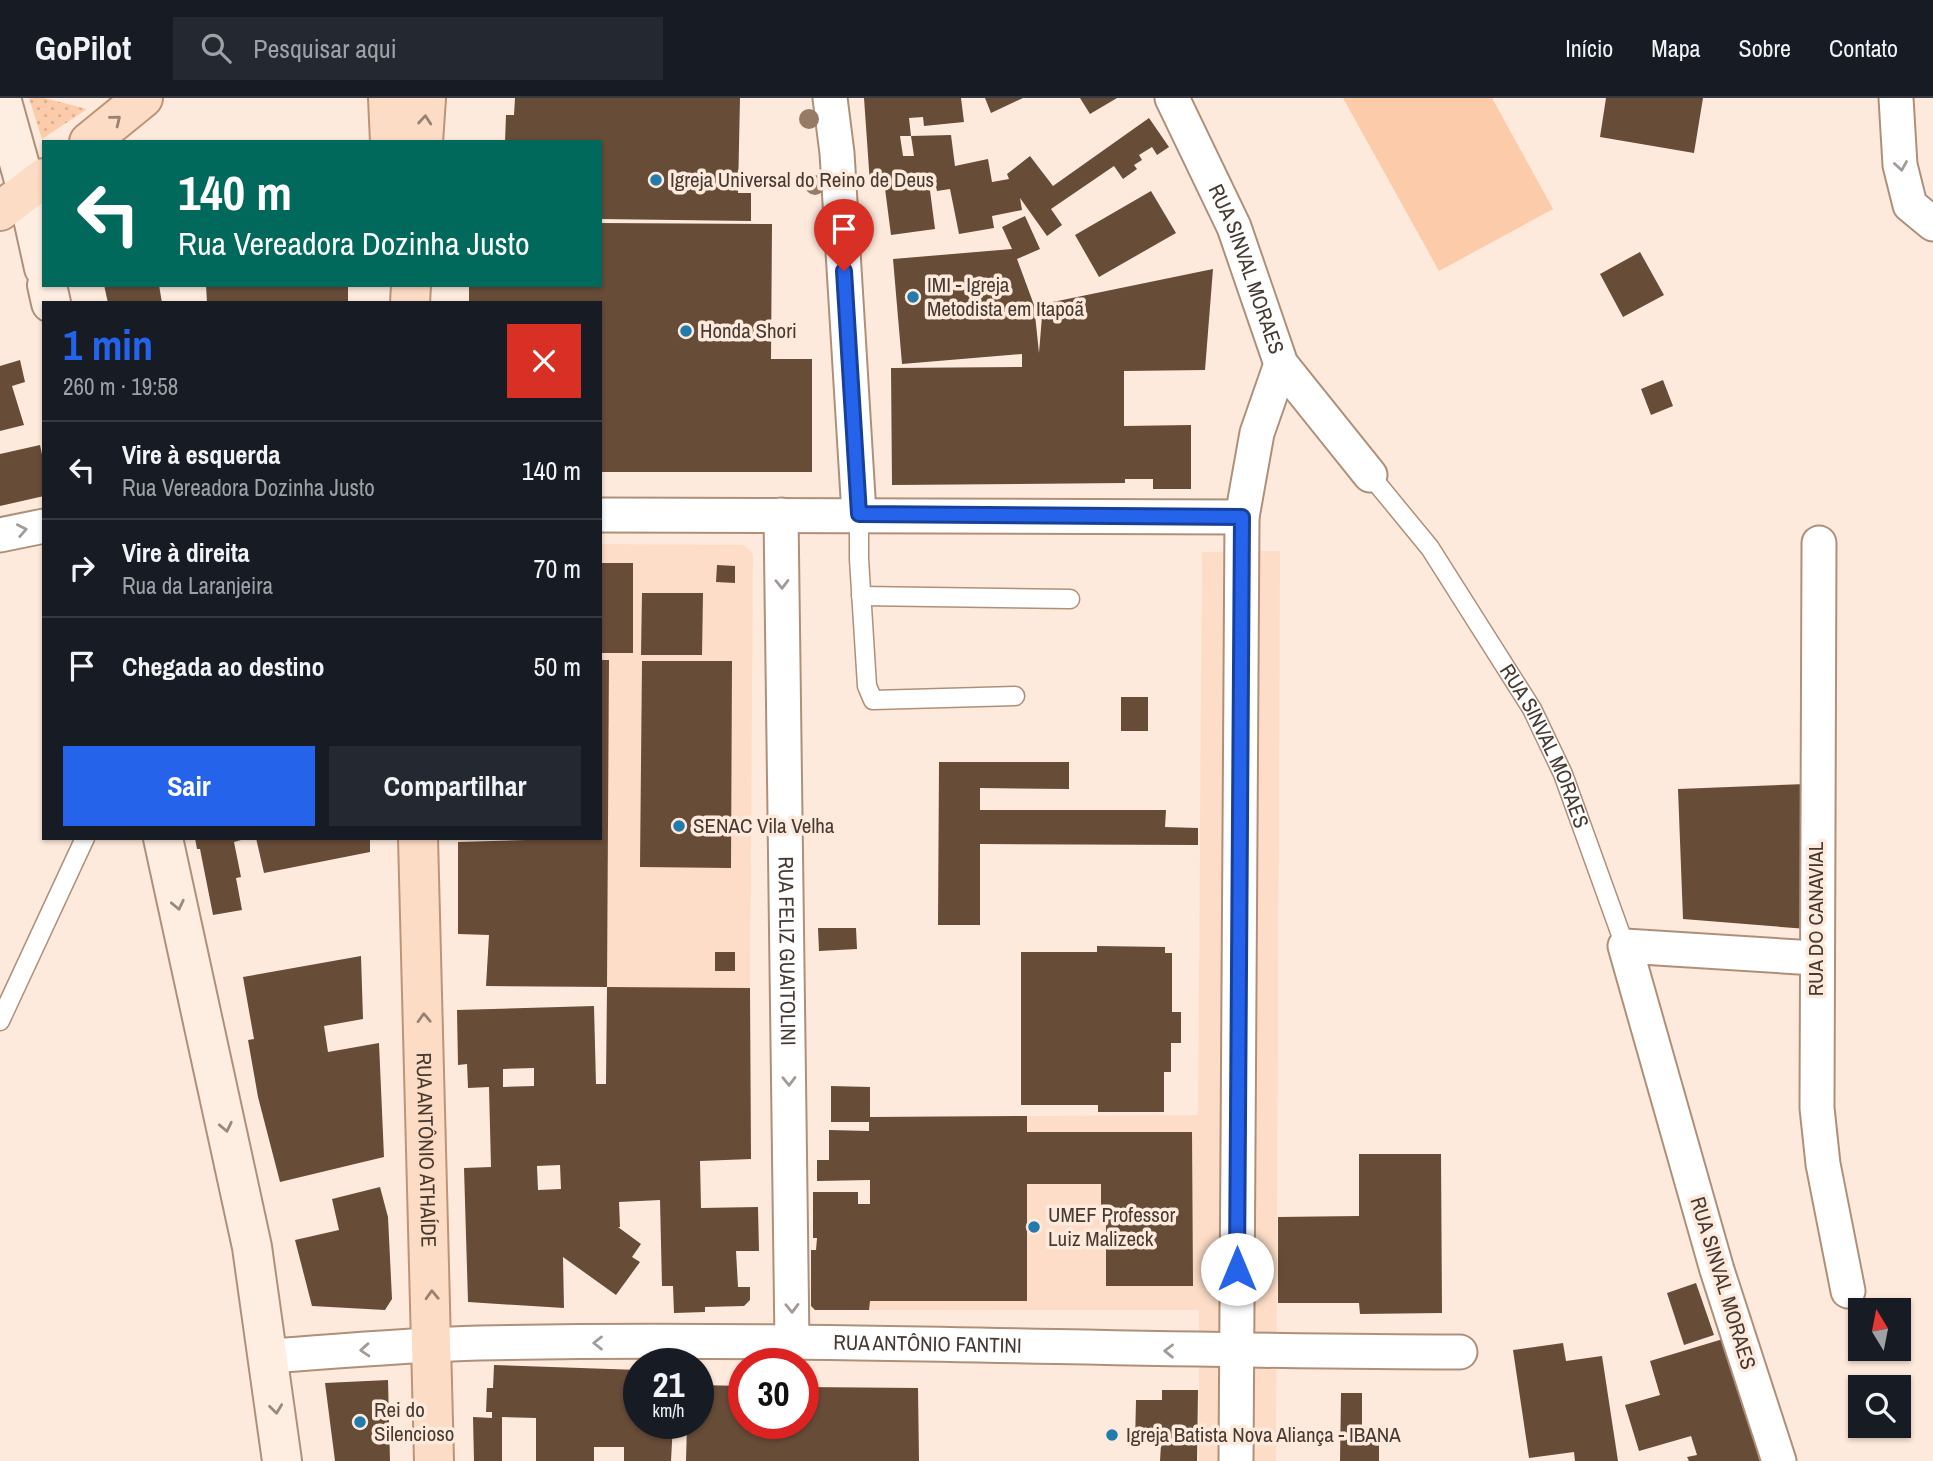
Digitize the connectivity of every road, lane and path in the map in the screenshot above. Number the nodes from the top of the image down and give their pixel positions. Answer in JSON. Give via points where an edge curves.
{"nodes":[{"id":1,"x":1,"y":98,"type":"edge"},
{"id":2,"x":144,"y":98,"type":"edge"},
{"id":3,"x":388,"y":98,"type":"edge"},
{"id":4,"x":426,"y":98,"type":"edge"},
{"id":5,"x":830,"y":98,"type":"edge"},
{"id":6,"x":1172,"y":98,"type":"edge"},
{"id":7,"x":1896,"y":98,"type":"edge"},
{"id":8,"x":92,"y":140,"type":"edge"},
{"id":9,"x":390,"y":140,"type":"edge"},
{"id":10,"x":423,"y":140,"type":"edge"},
{"id":11,"x":24,"y":193,"type":"edge"},
{"id":12,"x":1933,"y":224,"type":"edge"},
{"id":13,"x":42,"y":260,"type":"edge"},
{"id":14,"x":1281,"y":364,"type":"junction"},
{"id":15,"x":1370,"y":475,"type":"joint"},
{"id":16,"x":859,"y":514,"type":"junction"},
{"id":17,"x":602,"y":515,"type":"edge"},
{"id":18,"x":782,"y":515,"type":"junction"},
{"id":19,"x":1242,"y":517,"type":"junction"},
{"id":20,"x":42,"y":526,"type":"edge"},
{"id":21,"x":0,"y":535,"type":"edge"},
{"id":22,"x":1819,"y":543,"type":"dead end"},
{"id":23,"x":861,"y":596,"type":"junction"},
{"id":24,"x":1070,"y":599,"type":"dead end"},
{"id":25,"x":1014,"y":696,"type":"dead end"},
{"id":26,"x":84,"y":840,"type":"edge"},
{"id":27,"x":163,"y":840,"type":"edge"},
{"id":28,"x":418,"y":840,"type":"edge"},
{"id":29,"x":1625,"y":946,"type":"junction"},
{"id":30,"x":1815,"y":958,"type":"junction"},
{"id":31,"x":0,"y":1021,"type":"edge"},
{"id":32,"x":1848,"y":1291,"type":"dead end"},
{"id":33,"x":792,"y":1343,"type":"junction"},
{"id":34,"x":433,"y":1345,"type":"junction"},
{"id":35,"x":1237,"y":1352,"type":"junction"},
{"id":36,"x":1460,"y":1352,"type":"dead end"},
{"id":37,"x":270,"y":1356,"type":"junction"},
{"id":38,"x":282,"y":1461,"type":"edge"},
{"id":39,"x":434,"y":1461,"type":"edge"},
{"id":40,"x":1236,"y":1461,"type":"edge"},
{"id":41,"x":1779,"y":1461,"type":"edge"}],
"edges":[{"from":1,"to":11,"type":"street"},
{"from":8,"to":2,"type":"main road","one_way":true},
{"from":3,"to":9,"type":"main road"},
{"from":10,"to":4,"type":"main road","one_way":true},
{"from":5,"to":16,"type":"street"},
{"from":6,"to":14,"type":"street","name":"RUA SINVAL MORAES","via":[[1234,227]]},
{"from":7,"to":12,"type":"street","one_way":true,"via":[[1900,165],[1910,205]]},
{"from":11,"to":13,"type":"street"},
{"from":14,"to":15,"type":"street","name":"RUA SINVAL MORAES"},
{"from":14,"to":19,"type":"street","via":[[1257,433]]},
{"from":15,"to":29,"type":"lane","name":"RUA SINVAL MORAES","via":[[1430,548],[1532,709],[1563,774]]},
{"from":16,"to":18,"type":"street"},
{"from":16,"to":19,"type":"street"},
{"from":16,"to":23,"type":"lane"},
{"from":17,"to":18,"type":"street"},
{"from":18,"to":33,"type":"street","name":"RUA FELIZ GUAITOLINI","one_way":true},
{"from":19,"to":35,"type":"street"},
{"from":21,"to":20,"type":"street","one_way":true},
{"from":22,"to":30,"type":"street","name":"RUA DO CANAVIAL"},
{"from":23,"to":24,"type":"lane"},
{"from":23,"to":25,"type":"lane","via":[[867,686],[873,700]]},
{"from":26,"to":31,"type":"lane"},
{"from":27,"to":37,"type":"street","one_way":true},
{"from":34,"to":28,"type":"main road","name":"RUA ANTÔNIO ATHAÍDE","one_way":true},
{"from":29,"to":30,"type":"street"},
{"from":29,"to":41,"type":"street","name":"RUA SINVAL MORAES","via":[[1717,1270]]},
{"from":30,"to":32,"type":"street","name":"RUA DO CANAVIAL","via":[[1819,1138]]},
{"from":33,"to":34,"type":"street","name":"RUA ANTÔNIO FANTINI","one_way":true},
{"from":35,"to":33,"type":"street","name":"RUA ANTÔNIO FANTINI","one_way":true},
{"from":34,"to":37,"type":"street","name":"RUA ANTÔNIO FANTINI","one_way":true},
{"from":34,"to":39,"type":"main road","name":"RUA ANTÔNIO ATHAÍDE"},
{"from":35,"to":36,"type":"street","name":"RUA ANTÔNIO FANTINI"},
{"from":35,"to":40,"type":"street"},
{"from":37,"to":38,"type":"street","one_way":true}]}
